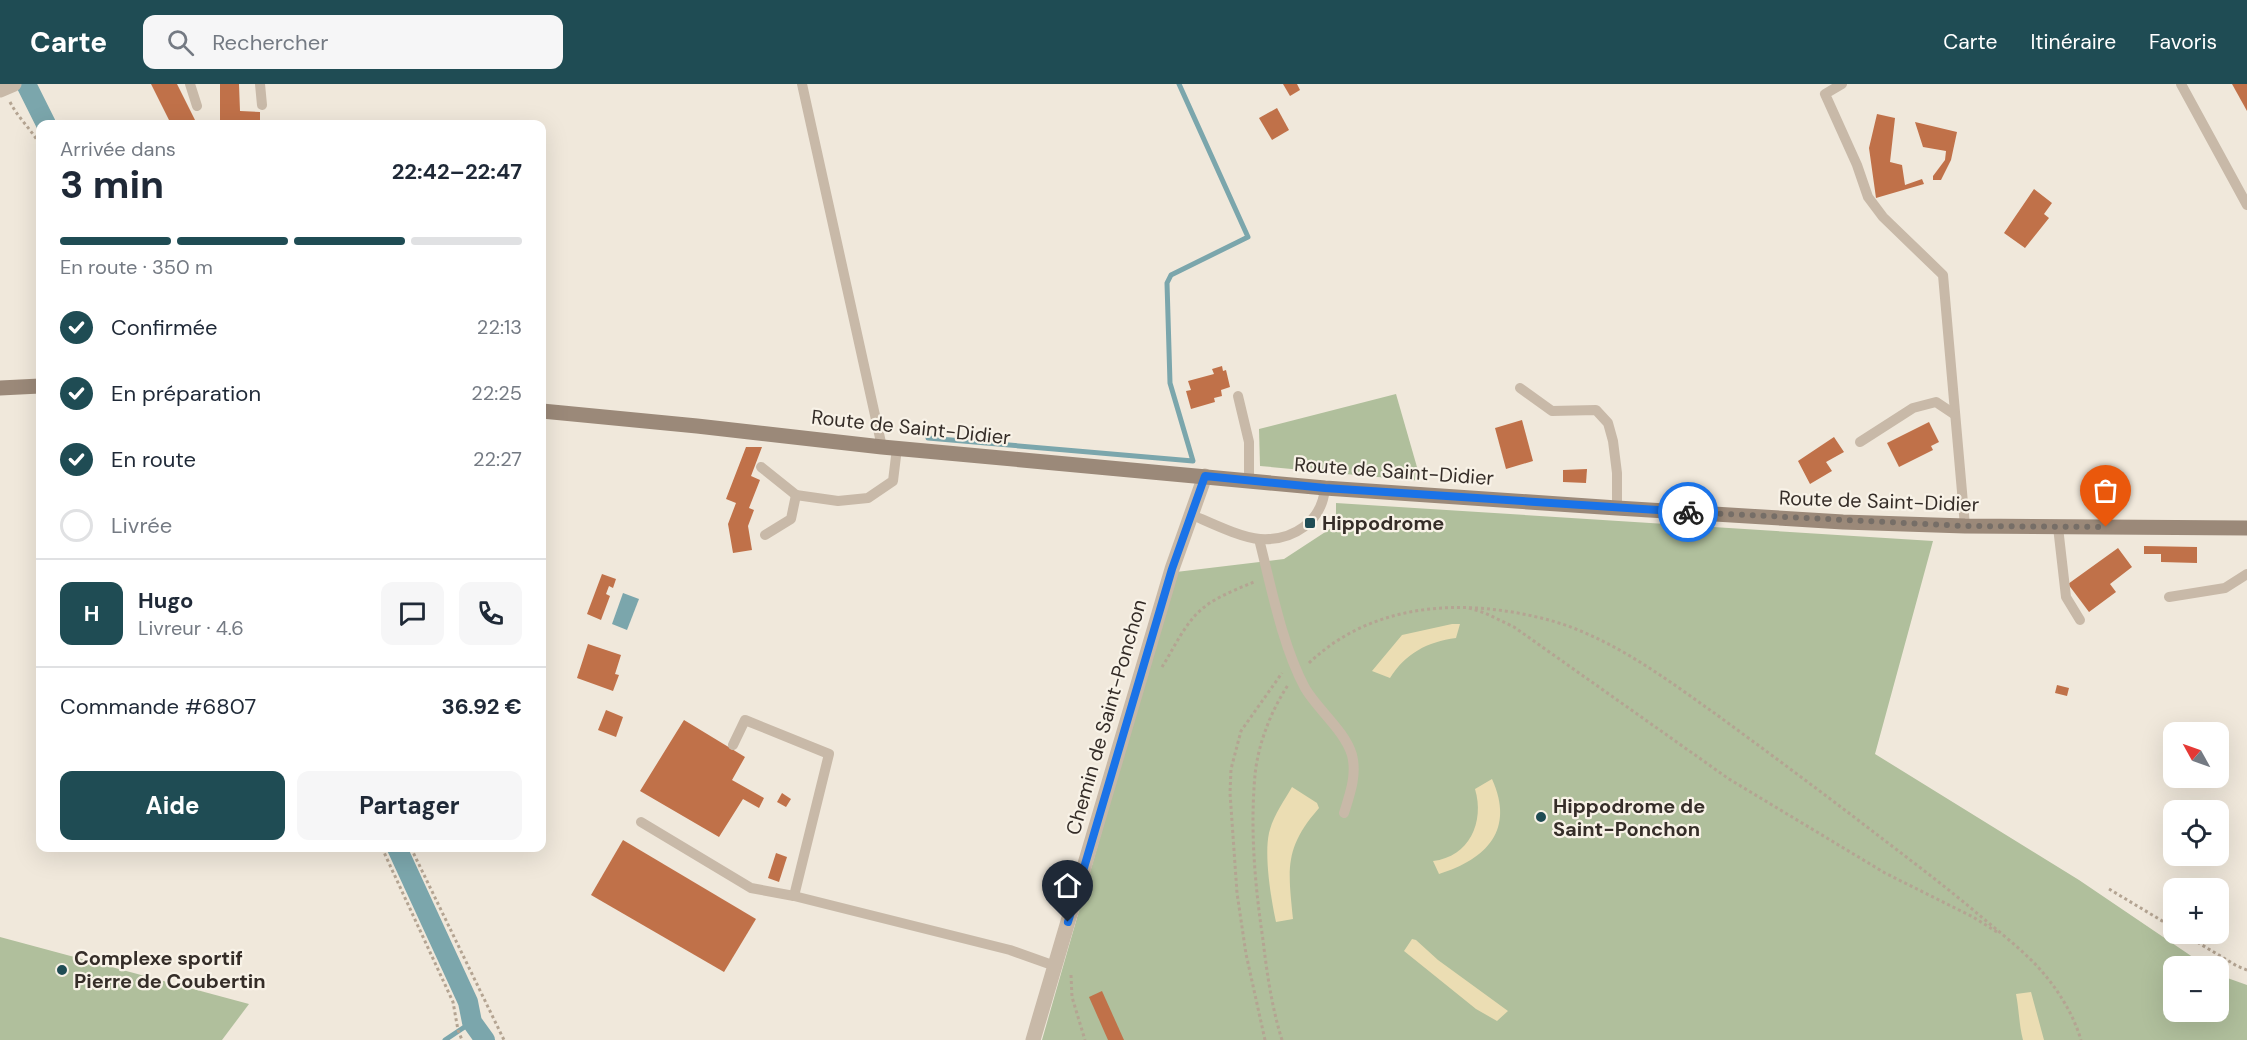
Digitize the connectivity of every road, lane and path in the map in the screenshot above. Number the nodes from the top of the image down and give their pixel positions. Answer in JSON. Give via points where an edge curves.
{"nodes":[{"id":1,"x":190,"y":84,"type":"edge"},
{"id":2,"x":260,"y":84,"type":"edge"},
{"id":3,"x":802,"y":84,"type":"edge"},
{"id":4,"x":1842,"y":84,"type":"edge"},
{"id":5,"x":2181,"y":84,"type":"edge"},
{"id":6,"x":8,"y":87,"type":"edge"},
{"id":7,"x":262,"y":105,"type":"dead end"},
{"id":8,"x":197,"y":106,"type":"dead end"},
{"id":9,"x":36,"y":137,"type":"edge"},
{"id":10,"x":2247,"y":205,"type":"edge"},
{"id":11,"x":36,"y":387,"type":"edge"},
{"id":12,"x":0,"y":388,"type":"edge"},
{"id":13,"x":1520,"y":388,"type":"dead end"},
{"id":14,"x":1238,"y":396,"type":"dead end"},
{"id":15,"x":546,"y":411,"type":"edge"},
{"id":16,"x":1954,"y":414,"type":"junction"},
{"id":17,"x":1860,"y":442,"type":"dead end"},
{"id":18,"x":889,"y":447,"type":"junction"},
{"id":19,"x":761,"y":467,"type":"dead end"},
{"id":20,"x":1205,"y":476,"type":"junction"},
{"id":21,"x":1249,"y":480,"type":"junction"},
{"id":22,"x":1325,"y":488,"type":"junction"},
{"id":23,"x":796,"y":495,"type":"junction"},
{"id":24,"x":1617,"y":508,"type":"junction"},
{"id":25,"x":1190,"y":514,"type":"junction"},
{"id":26,"x":1965,"y":526,"type":"junction"},
{"id":27,"x":2058,"y":527,"type":"junction"},
{"id":28,"x":2247,"y":528,"type":"edge"},
{"id":29,"x":765,"y":535,"type":"dead end"},
{"id":30,"x":1259,"y":539,"type":"junction"},
{"id":31,"x":2247,"y":574,"type":"edge"},
{"id":32,"x":1269,"y":576,"type":"junction"},
{"id":33,"x":2169,"y":597,"type":"dead end"},
{"id":34,"x":1462,"y":606,"type":"junction"},
{"id":35,"x":2080,"y":620,"type":"dead end"},
{"id":36,"x":1290,"y":649,"type":"junction"},
{"id":37,"x":1161,"y":669,"type":"dead end"},
{"id":38,"x":1298,"y":673,"type":"junction"},
{"id":39,"x":733,"y":745,"type":"dead end"},
{"id":40,"x":1344,"y":813,"type":"dead end"},
{"id":41,"x":641,"y":822,"type":"dead end"},
{"id":42,"x":384,"y":852,"type":"edge"},
{"id":43,"x":413,"y":852,"type":"edge"},
{"id":44,"x":2109,"y":889,"type":"dead end"},
{"id":45,"x":794,"y":896,"type":"junction"},
{"id":46,"x":2163,"y":921,"type":"edge"},
{"id":47,"x":2006,"y":938,"type":"junction"},
{"id":48,"x":2200,"y":944,"type":"edge"},
{"id":49,"x":1055,"y":966,"type":"junction"},
{"id":50,"x":1072,"y":969,"type":"dead end"},
{"id":51,"x":2247,"y":970,"type":"edge"},
{"id":52,"x":462,"y":1040,"type":"edge"},
{"id":53,"x":504,"y":1040,"type":"edge"},
{"id":54,"x":1033,"y":1040,"type":"edge"},
{"id":55,"x":1085,"y":1040,"type":"edge"},
{"id":56,"x":1265,"y":1040,"type":"edge"},
{"id":57,"x":1282,"y":1040,"type":"edge"},
{"id":58,"x":2081,"y":1040,"type":"edge"}],
"edges":[{"from":1,"to":8,"type":"lane"},
{"from":2,"to":7,"type":"lane"},
{"from":3,"to":18,"type":"lane"},
{"from":4,"to":16,"type":"lane","via":[[1825,94],[1868,197],[1883,217],[1943,275]]},
{"from":5,"to":10,"type":"lane"},
{"from":6,"to":9,"type":"path","via":[[14,109]]},
{"from":11,"to":12,"type":"main road"},
{"from":13,"to":24,"type":"lane","via":[[1552,411],[1596,410],[1608,423],[1617,473]]},
{"from":14,"to":21,"type":"lane","via":[[1249,442]]},
{"from":15,"to":18,"type":"main road","name":"Route de Saint-Didier"},
{"from":16,"to":17,"type":"lane","via":[[1936,402],[1913,408]]},
{"from":16,"to":26,"type":"lane"},
{"from":18,"to":20,"type":"main road","name":"Route de Saint-Didier"},
{"from":18,"to":23,"type":"lane","via":[[893,481],[868,498],[838,501]]},
{"from":19,"to":23,"type":"lane"},
{"from":20,"to":21,"type":"main road","name":"Route de Saint-Didier"},
{"from":20,"to":25,"type":"street","name":"Chemin de Saint-Ponchon"},
{"from":21,"to":22,"type":"main road","name":"Route de Saint-Didier"},
{"from":22,"to":24,"type":"main road","name":"Route de Saint-Didier"},
{"from":22,"to":30,"type":"lane","via":[[1320,509],[1298,533]]},
{"from":23,"to":29,"type":"lane","via":[[790,519]]},
{"from":24,"to":26,"type":"main road","name":"Route de Saint-Didier"},
{"from":25,"to":30,"type":"lane"},
{"from":25,"to":49,"type":"street","name":"Chemin de Saint-Ponchon"},
{"from":26,"to":27,"type":"main road","name":"Route de Saint-Didier"},
{"from":27,"to":28,"type":"main road","name":"Route de Saint-Didier"},
{"from":27,"to":35,"type":"lane","via":[[2066,597]]},
{"from":30,"to":32,"type":"lane"},
{"from":31,"to":33,"type":"lane","via":[[2225,588]]},
{"from":32,"to":36,"type":"lane"},
{"from":32,"to":37,"type":"path","via":[[1203,608]]},
{"from":34,"to":38,"type":"path","via":[[1393,615],[1361,626],[1340,637]]},
{"from":34,"to":47,"type":"path","via":[[1514,627],[1739,785],[1886,873]]},
{"from":34,"to":47,"type":"path","via":[[1501,609],[1548,620],[1626,653],[1816,788]]},
{"from":36,"to":38,"type":"lane"},
{"from":36,"to":56,"type":"path","via":[[1281,676],[1241,731],[1231,769],[1237,893]]},
{"from":38,"to":40,"type":"lane","via":[[1352,754],[1354,774]]},
{"from":38,"to":57,"type":"path","via":[[1279,699],[1255,774],[1256,894]]},
{"from":39,"to":45,"type":"lane","via":[[745,720],[829,754]]},
{"from":41,"to":45,"type":"lane","via":[[751,888]]},
{"from":42,"to":52,"type":"path","via":[[453,1002]]},
{"from":43,"to":53,"type":"path"},
{"from":44,"to":46,"type":"path"},
{"from":45,"to":49,"type":"lane","via":[[1010,950]]},
{"from":47,"to":58,"type":"path","via":[[2048,979],[2067,1006]]},
{"from":48,"to":51,"type":"path"},
{"from":49,"to":54,"type":"street","name":"Chemin de Saint-Ponchon"},
{"from":50,"to":55,"type":"path","via":[[1072,997]]}]}
